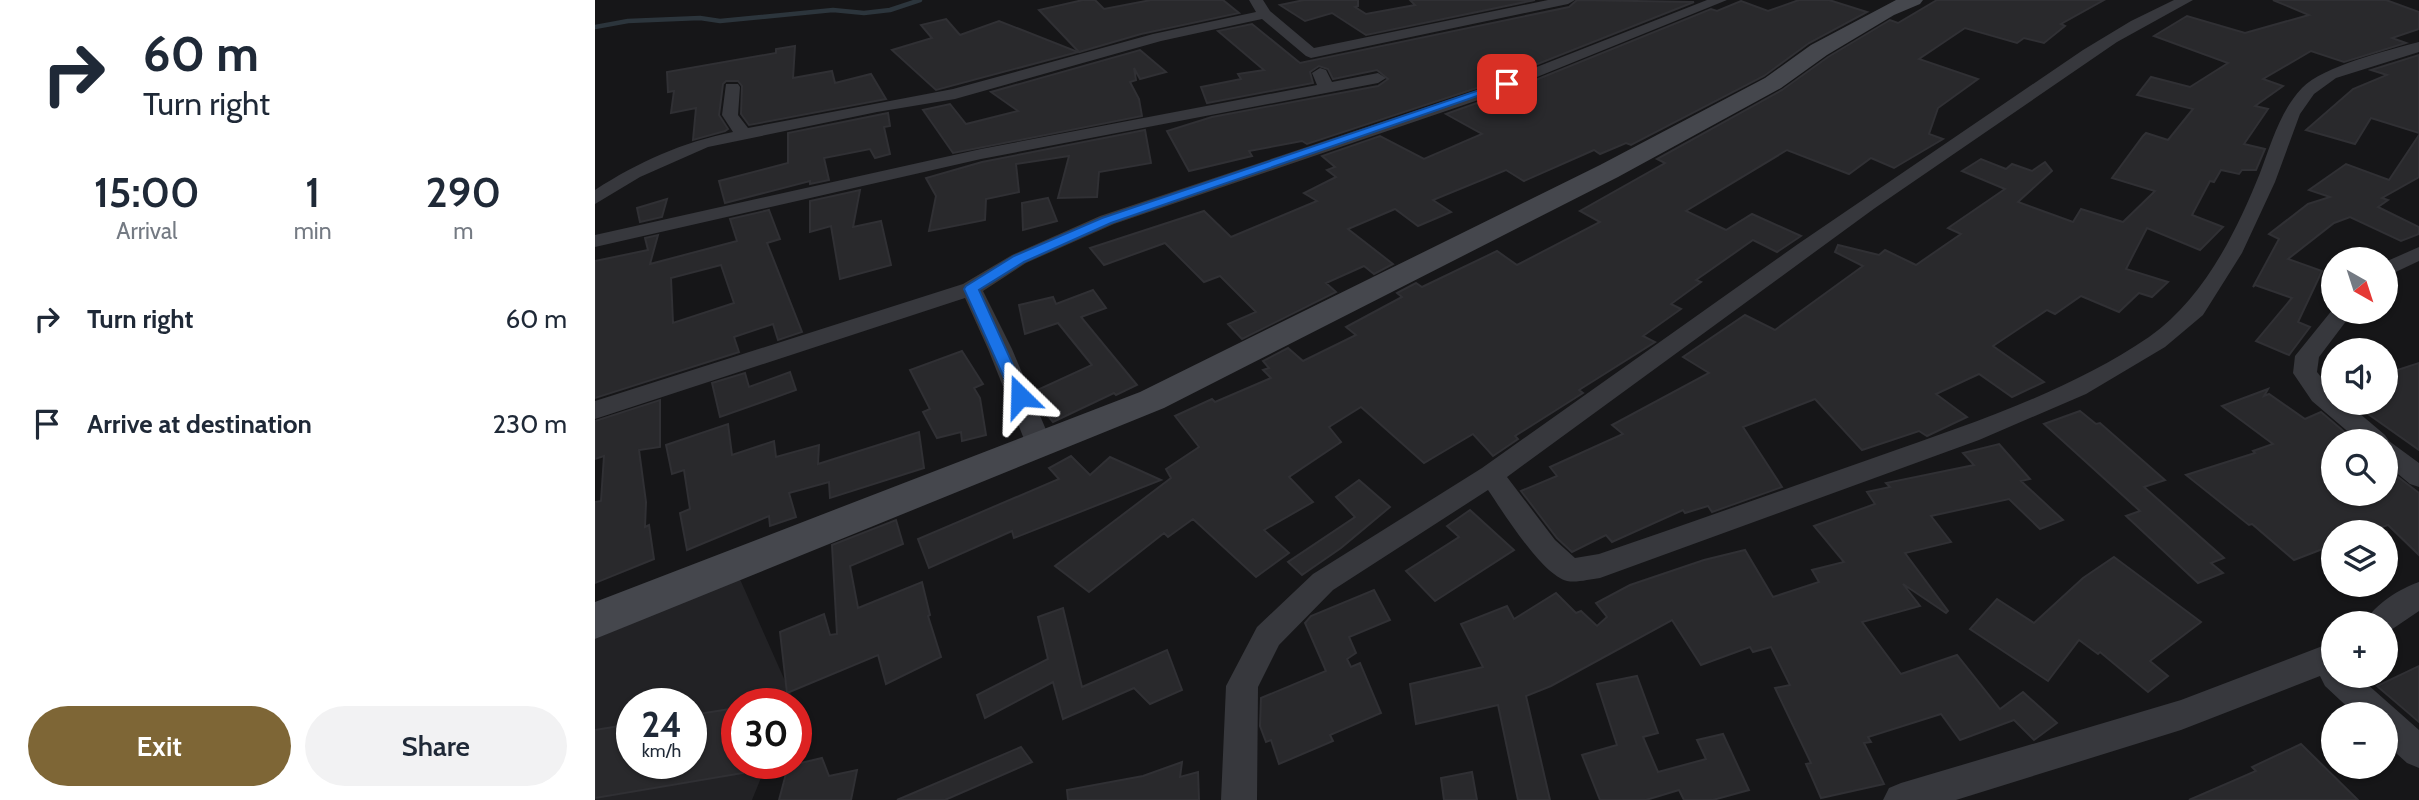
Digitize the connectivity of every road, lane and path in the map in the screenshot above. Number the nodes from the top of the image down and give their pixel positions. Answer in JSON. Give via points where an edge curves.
{"nodes":[{"id":1,"x":1569,"y":0,"type":"edge"},
{"id":2,"x":1716,"y":0,"type":"edge"},
{"id":3,"x":1913,"y":0,"type":"edge"},
{"id":4,"x":2186,"y":0,"type":"edge"},
{"id":5,"x":1260,"y":7,"type":"edge"},
{"id":6,"x":2419,"y":47,"type":"edge"},
{"id":7,"x":1311,"y":53,"type":"junction"},
{"id":8,"x":1378,"y":78,"type":"dead end"},
{"id":9,"x":732,"y":87,"type":"dead end"},
{"id":10,"x":1326,"y":88,"type":"junction"},
{"id":11,"x":744,"y":135,"type":"junction"},
{"id":12,"x":595,"y":198,"type":"edge"},
{"id":13,"x":595,"y":241,"type":"edge"},
{"id":14,"x":2419,"y":253,"type":"edge"},
{"id":15,"x":2398,"y":264,"type":"edge"},
{"id":16,"x":971,"y":289,"type":"junction"},
{"id":17,"x":2332,"y":324,"type":"edge"},
{"id":18,"x":595,"y":410,"type":"edge"},
{"id":19,"x":2362,"y":429,"type":"edge"},
{"id":20,"x":1039,"y":444,"type":"junction"},
{"id":21,"x":2398,"y":460,"type":"edge"},
{"id":22,"x":1490,"y":475,"type":"junction"},
{"id":23,"x":2419,"y":477,"type":"edge"},
{"id":24,"x":2419,"y":594,"type":"edge"},
{"id":25,"x":2396,"y":611,"type":"edge"},
{"id":26,"x":595,"y":621,"type":"edge"},
{"id":27,"x":2321,"y":669,"type":"edge"},
{"id":28,"x":2353,"y":688,"type":"edge"},
{"id":29,"x":2366,"y":702,"type":"edge"},
{"id":30,"x":2398,"y":733,"type":"edge"},
{"id":31,"x":2419,"y":752,"type":"edge"},
{"id":32,"x":1239,"y":800,"type":"edge"},
{"id":33,"x":1901,"y":800,"type":"edge"}],
"edges":[{"from":1,"to":7,"type":"street"},
{"from":2,"to":16,"type":"street","via":[[1484,93],[1107,220],[1019,259]]},
{"from":3,"to":20,"type":"street","via":[[1819,50],[1773,83],[1411,272],[1152,400]]},
{"from":4,"to":22,"type":"street","via":[[2105,41],[1877,196]]},
{"from":5,"to":7,"type":"street"},
{"from":5,"to":11,"type":"street","via":[[955,94]]},
{"from":6,"to":22,"type":"street","via":[[2330,75],[2308,90],[2292,114],[2232,253],[2195,310],[2157,342],[2077,388],[1969,434],[1723,524],[1570,570],[1545,548]]},
{"from":7,"to":10,"type":"street"},
{"from":8,"to":10,"type":"street"},
{"from":9,"to":11,"type":"street","via":[[730,115]]},
{"from":10,"to":13,"type":"street","via":[[981,154]]},
{"from":11,"to":12,"type":"street","via":[[703,143],[664,158]]},
{"from":14,"to":15,"type":"street"},
{"from":16,"to":18,"type":"street"},
{"from":16,"to":20,"type":"street"},
{"from":17,"to":19,"type":"street","via":[[2307,356],[2305,373],[2321,395]]},
{"from":20,"to":26,"type":"street"},
{"from":21,"to":23,"type":"street"},
{"from":22,"to":32,"type":"street","via":[[1323,582],[1268,636],[1243,686]]},
{"from":24,"to":25,"type":"street"},
{"from":27,"to":33,"type":"street"},
{"from":28,"to":29,"type":"street"},
{"from":30,"to":31,"type":"street"}]}
